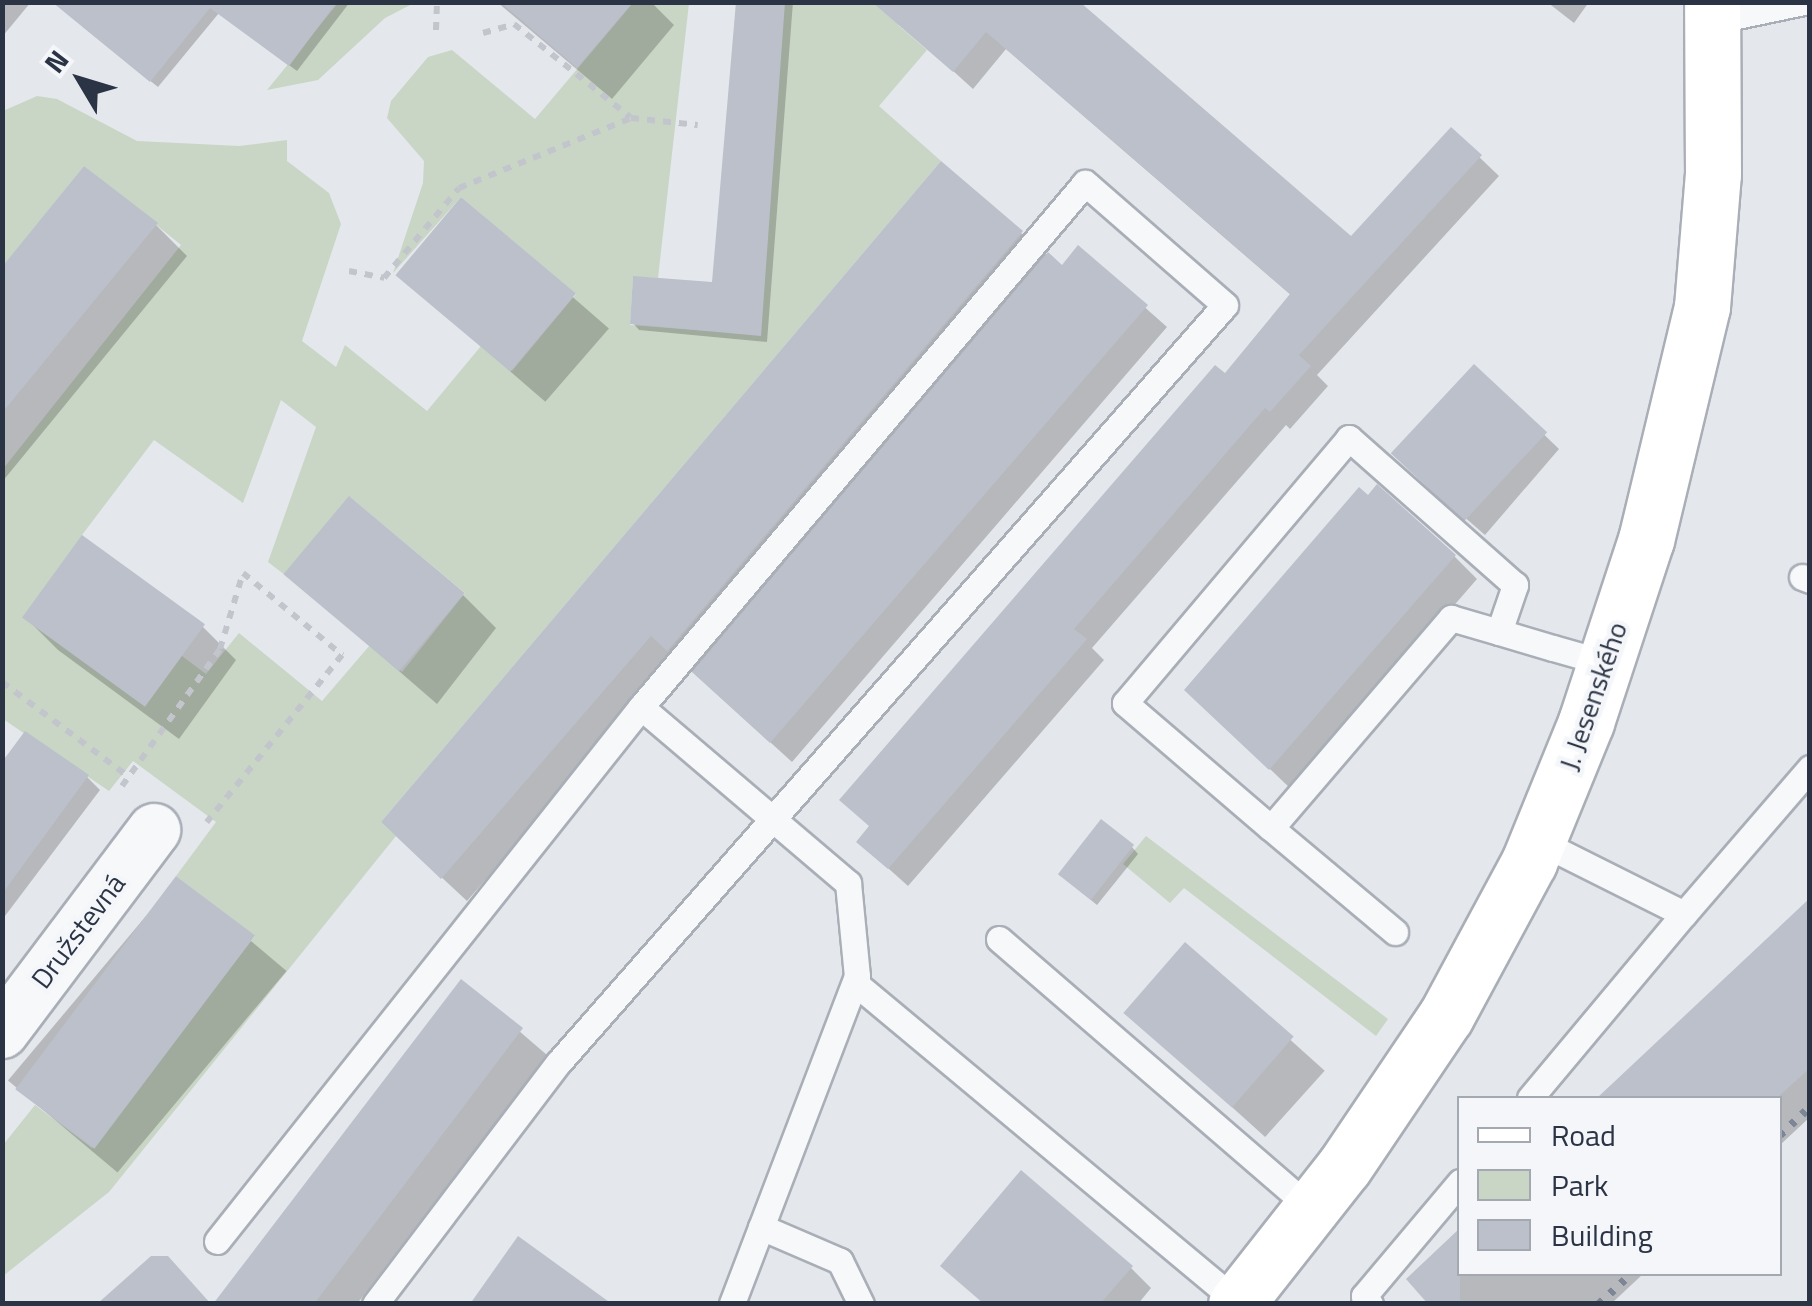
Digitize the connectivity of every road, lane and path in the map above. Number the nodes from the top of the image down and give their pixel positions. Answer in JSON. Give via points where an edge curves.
{"nodes":[{"id":1,"x":437,"y":2,"type":"edge"},
{"id":2,"x":1803,"y":2,"type":"edge"},
{"id":3,"x":1713,"y":12,"type":"edge"},
{"id":4,"x":436,"y":30,"type":"dead end"},
{"id":5,"x":482,"y":32,"type":"dead end"},
{"id":6,"x":632,"y":118,"type":"junction"},
{"id":7,"x":698,"y":125,"type":"dead end"},
{"id":8,"x":349,"y":271,"type":"dead end"},
{"id":9,"x":242,"y":572,"type":"dead end"},
{"id":10,"x":1499,"y":632,"type":"junction"},
{"id":11,"x":1606,"y":663,"type":"junction"},
{"id":12,"x":2,"y":682,"type":"edge"},
{"id":13,"x":641,"y":708,"type":"junction"},
{"id":14,"x":1810,"y":768,"type":"edge"},
{"id":15,"x":772,"y":819,"type":"junction"},
{"id":16,"x":1271,"y":828,"type":"junction"},
{"id":17,"x":154,"y":830,"type":"dead end"},
{"id":18,"x":1538,"y":841,"type":"junction"},
{"id":19,"x":1684,"y":914,"type":"junction"},
{"id":20,"x":1395,"y":932,"type":"dead end"},
{"id":21,"x":999,"y":938,"type":"dead end"},
{"id":22,"x":855,"y":983,"type":"junction"},
{"id":23,"x":2,"y":1032,"type":"edge"},
{"id":24,"x":1532,"y":1096,"type":"edge"},
{"id":25,"x":1457,"y":1186,"type":"edge"},
{"id":26,"x":1312,"y":1209,"type":"junction"},
{"id":27,"x":761,"y":1227,"type":"junction"},
{"id":28,"x":217,"y":1241,"type":"dead end"},
{"id":29,"x":1237,"y":1302,"type":"edge"},
{"id":30,"x":375,"y":1304,"type":"edge"},
{"id":31,"x":732,"y":1304,"type":"edge"},
{"id":32,"x":861,"y":1304,"type":"edge"},
{"id":33,"x":1370,"y":1304,"type":"edge"}],
"edges":[{"from":1,"to":4,"type":"path"},
{"from":2,"to":3,"type":"lane"},
{"from":3,"to":11,"type":"street","name":"J. Jesenského","via":[[1713,174],[1702,307],[1646,540]]},
{"from":5,"to":6,"type":"path","via":[[517,21]]},
{"from":6,"to":7,"type":"path"},
{"from":6,"to":8,"type":"path","via":[[458,188],[384,278]]},
{"from":9,"to":12,"type":"path","via":[[220,649],[129,777]]},
{"from":10,"to":11,"type":"lane"},
{"from":10,"to":16,"type":"lane","via":[[1451,618]]},
{"from":10,"to":16,"type":"lane","via":[[1515,585],[1349,438],[1125,703]]},
{"from":11,"to":18,"type":"street","name":"J. Jesenského"},
{"from":13,"to":15,"type":"lane"},
{"from":13,"to":15,"type":"lane","via":[[1085,183],[1225,305]]},
{"from":13,"to":28,"type":"lane"},
{"from":14,"to":19,"type":"lane"},
{"from":15,"to":22,"type":"lane","via":[[848,884]]},
{"from":15,"to":30,"type":"lane","via":[[559,1062]]},
{"from":16,"to":20,"type":"lane"},
{"from":17,"to":23,"type":"street","name":"Družstevná"},
{"from":18,"to":19,"type":"lane"},
{"from":18,"to":26,"type":"street","name":"J. Jesenského","via":[[1446,1016]]},
{"from":19,"to":24,"type":"lane"},
{"from":21,"to":26,"type":"lane"},
{"from":22,"to":27,"type":"lane"},
{"from":22,"to":29,"type":"lane"},
{"from":25,"to":33,"type":"lane","via":[[1364,1296]]},
{"from":26,"to":29,"type":"street","name":"J. Jesenského"},
{"from":27,"to":31,"type":"lane"},
{"from":27,"to":32,"type":"lane","via":[[840,1261]]}]}
